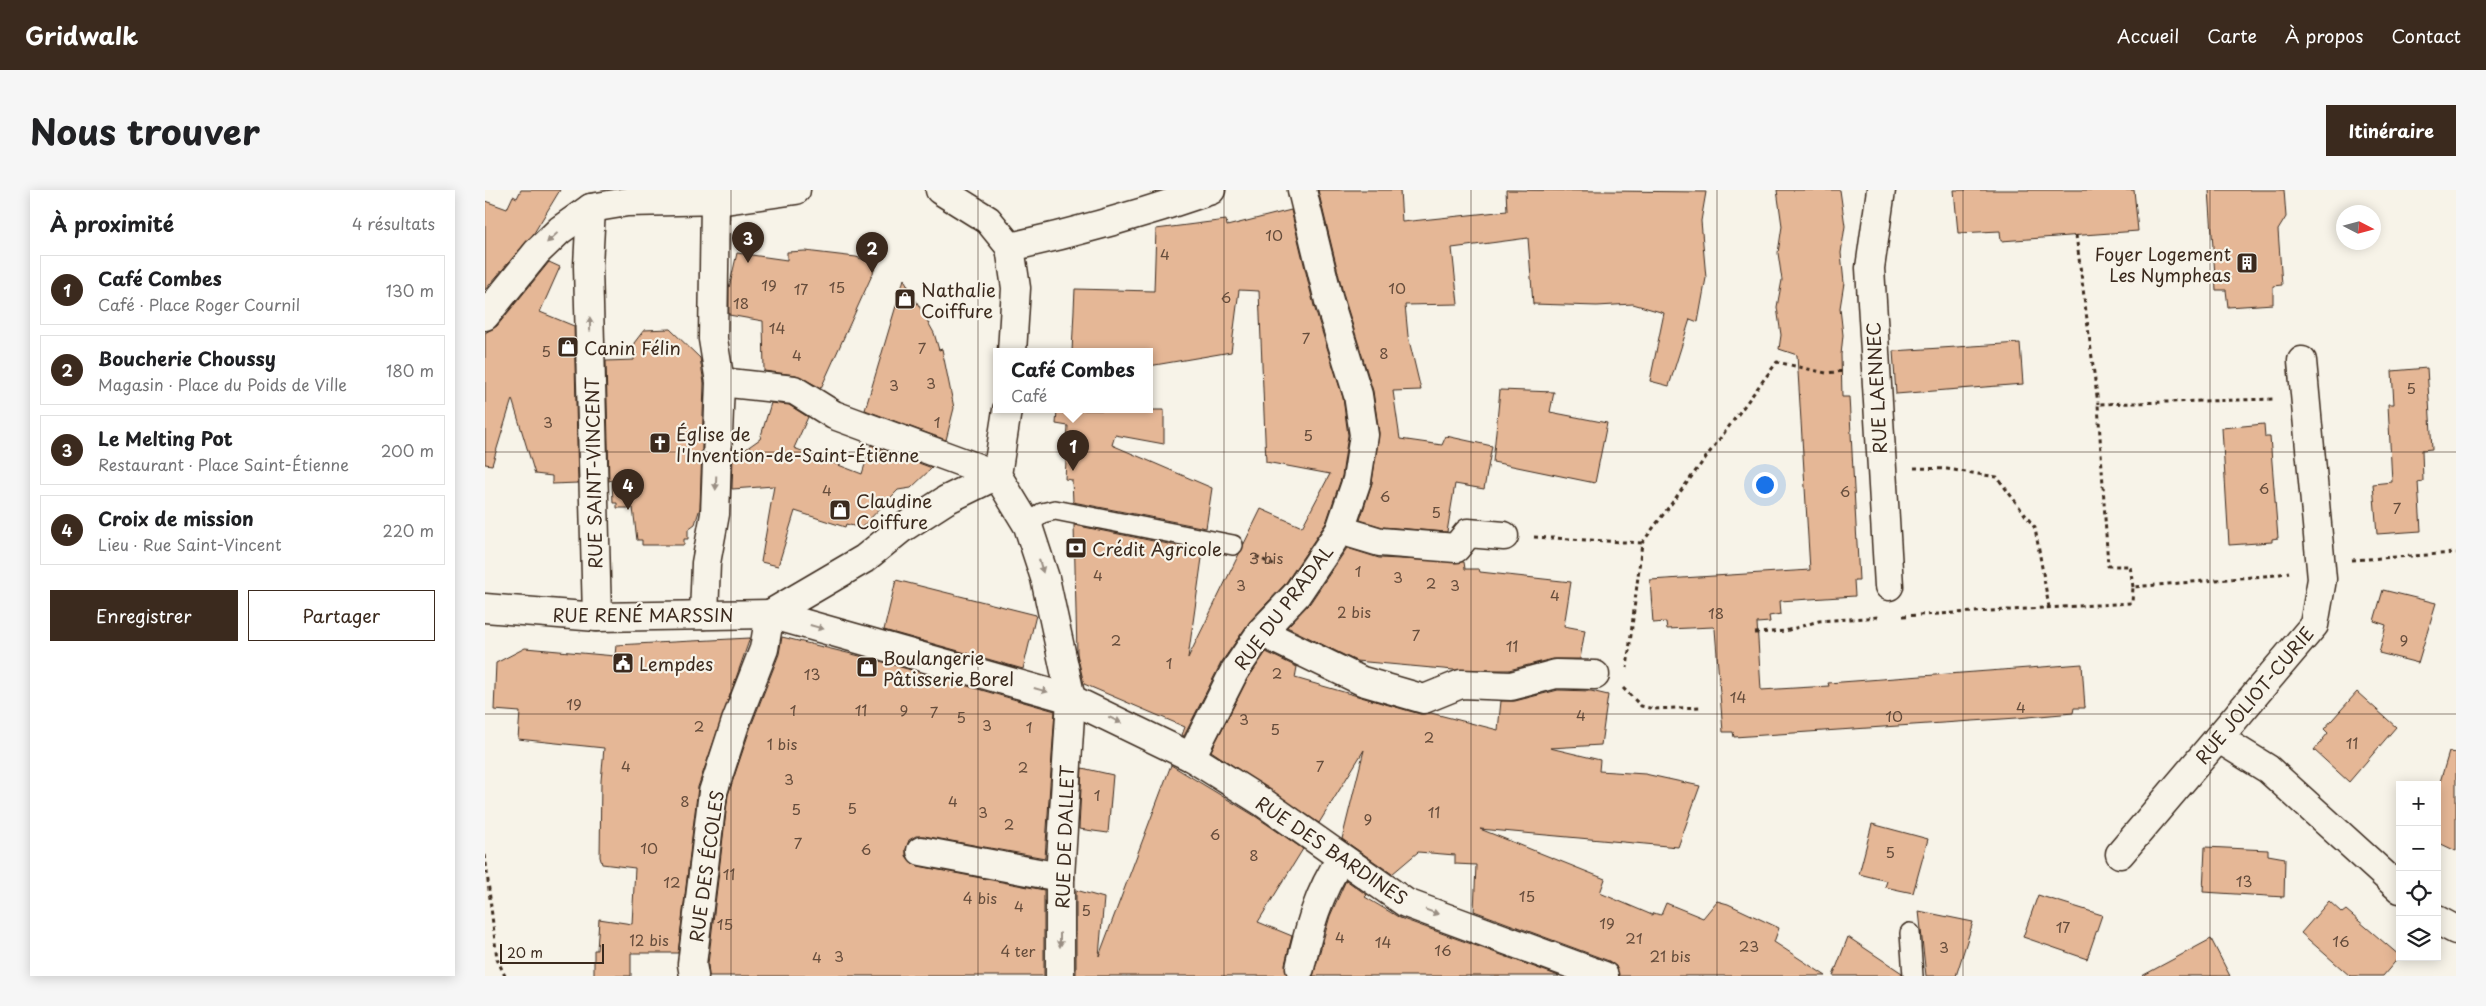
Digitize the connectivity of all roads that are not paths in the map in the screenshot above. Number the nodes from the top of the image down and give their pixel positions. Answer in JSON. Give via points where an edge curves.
{"nodes":[{"id":1,"x":796,"y":190,"type":"edge"},
{"id":2,"x":941,"y":190,"type":"edge"},
{"id":3,"x":1211,"y":190,"type":"edge"},
{"id":4,"x":1302,"y":190,"type":"edge"},
{"id":5,"x":1881,"y":190,"type":"edge"},
{"id":6,"x":709,"y":201,"type":"junction"},
{"id":7,"x":591,"y":208,"type":"junction"},
{"id":8,"x":1010,"y":247,"type":"junction"},
{"id":9,"x":485,"y":316,"type":"edge"},
{"id":10,"x":1012,"y":348,"type":"edge"},
{"id":11,"x":2302,"y":361,"type":"dead end"},
{"id":12,"x":720,"y":382,"type":"junction"},
{"id":13,"x":1007,"y":413,"type":"edge"},
{"id":14,"x":997,"y":475,"type":"junction"},
{"id":15,"x":1028,"y":526,"type":"junction"},
{"id":16,"x":1340,"y":530,"type":"junction"},
{"id":17,"x":1504,"y":536,"type":"road end"},
{"id":18,"x":1233,"y":545,"type":"road end"},
{"id":19,"x":1889,"y":586,"type":"dead end"},
{"id":20,"x":485,"y":608,"type":"edge"},
{"id":21,"x":770,"y":614,"type":"junction"},
{"id":22,"x":704,"y":615,"type":"junction"},
{"id":23,"x":597,"y":617,"type":"junction"},
{"id":24,"x":1261,"y":632,"type":"junction"},
{"id":25,"x":1595,"y":675,"type":"road end"},
{"id":26,"x":1071,"y":699,"type":"junction"},
{"id":27,"x":2218,"y":738,"type":"junction"},
{"id":28,"x":1191,"y":757,"type":"junction"},
{"id":29,"x":921,"y":850,"type":"dead end"},
{"id":30,"x":2120,"y":854,"type":"dead end"},
{"id":31,"x":1341,"y":859,"type":"junction"},
{"id":32,"x":1060,"y":877,"type":"junction"},
{"id":33,"x":2396,"y":885,"type":"edge"},
{"id":34,"x":2441,"y":922,"type":"edge"},
{"id":35,"x":2456,"y":930,"type":"edge"},
{"id":36,"x":1910,"y":933,"type":"dead end"},
{"id":37,"x":1300,"y":968,"type":"dead end"},
{"id":38,"x":693,"y":976,"type":"edge"},
{"id":39,"x":1060,"y":976,"type":"edge"},
{"id":40,"x":1604,"y":976,"type":"edge"},
{"id":41,"x":1913,"y":976,"type":"edge"}],
"edges":[{"from":1,"to":6,"type":"street"},
{"from":2,"to":8,"type":"street","via":[[988,220]]},
{"from":3,"to":8,"type":"street","via":[[1065,235]]},
{"from":4,"to":16,"type":"street","name":"RUE DU PRADAL","via":[[1329,301],[1358,395],[1364,435],[1357,480]]},
{"from":5,"to":19,"type":"street","name":"RUE LAENNEC","via":[[1870,268]]},
{"from":6,"to":7,"type":"street","via":[[627,202]]},
{"from":6,"to":12,"type":"street","via":[[713,339]]},
{"from":7,"to":9,"type":"street","one_way":true,"via":[[560,230],[537,252]]},
{"from":23,"to":7,"type":"street","name":"RUE SAINT-VINCENT","one_way":true,"via":[[588,266]]},
{"from":8,"to":10,"type":"street","via":[[1016,288]]},
{"from":11,"to":27,"type":"street","name":"RUE JOLIOT-CURIE","via":[[2322,579],[2315,626]]},
{"from":12,"to":14,"type":"street","via":[[794,390],[835,415]]},
{"from":12,"to":22,"type":"street","one_way":true,"via":[[715,514],[706,563]]},
{"from":13,"to":14,"type":"street"},
{"from":14,"to":15,"type":"street","name":"RUE DE DALLET"},
{"from":14,"to":21,"type":"street","name":"RUE RENÉ MARSSIN","via":[[946,500],[901,529],[864,559]]},
{"from":15,"to":18,"type":"lane","via":[[1042,513],[1055,510]]},
{"from":15,"to":26,"type":"street","name":"RUE DE DALLET","one_way":true,"via":[[1045,578]]},
{"from":16,"to":17,"type":"street","via":[[1380,542],[1456,548],[1468,533]]},
{"from":16,"to":24,"type":"street","name":"RUE DU PRADAL","via":[[1297,594]]},
{"from":20,"to":23,"type":"street","name":"RUE RENÉ MARSSIN"},
{"from":21,"to":22,"type":"street","name":"RUE RENÉ MARSSIN"},
{"from":21,"to":26,"type":"street","name":"RUE RENÉ MARSSIN","one_way":true},
{"from":21,"to":38,"type":"street","name":"RUE DES ÉCOLES","via":[[764,649],[713,792]]},
{"from":22,"to":23,"type":"street","name":"RUE RENÉ MARSSIN"},
{"from":24,"to":25,"type":"street","via":[[1362,681],[1424,699],[1461,684],[1511,686],[1556,674]]},
{"from":24,"to":28,"type":"street","name":"RUE DU PRADAL","via":[[1234,672]]},
{"from":26,"to":28,"type":"street","name":"RUE DES BARDINES","one_way":true},
{"from":26,"to":32,"type":"street","name":"RUE DE DALLET"},
{"from":27,"to":30,"type":"street","name":"RUE JOLIOT-CURIE"},
{"from":27,"to":33,"type":"street","via":[[2268,769]]},
{"from":28,"to":31,"type":"street","name":"RUE DES BARDINES","via":[[1264,803]]},
{"from":29,"to":32,"type":"street"},
{"from":31,"to":37,"type":"street","via":[[1328,878],[1311,918]]},
{"from":31,"to":40,"type":"street","name":"RUE DES BARDINES","one_way":true,"via":[[1407,903]]},
{"from":32,"to":39,"type":"street","name":"RUE DE DALLET","one_way":true},
{"from":34,"to":35,"type":"street"},
{"from":36,"to":41,"type":"lane"}]}
